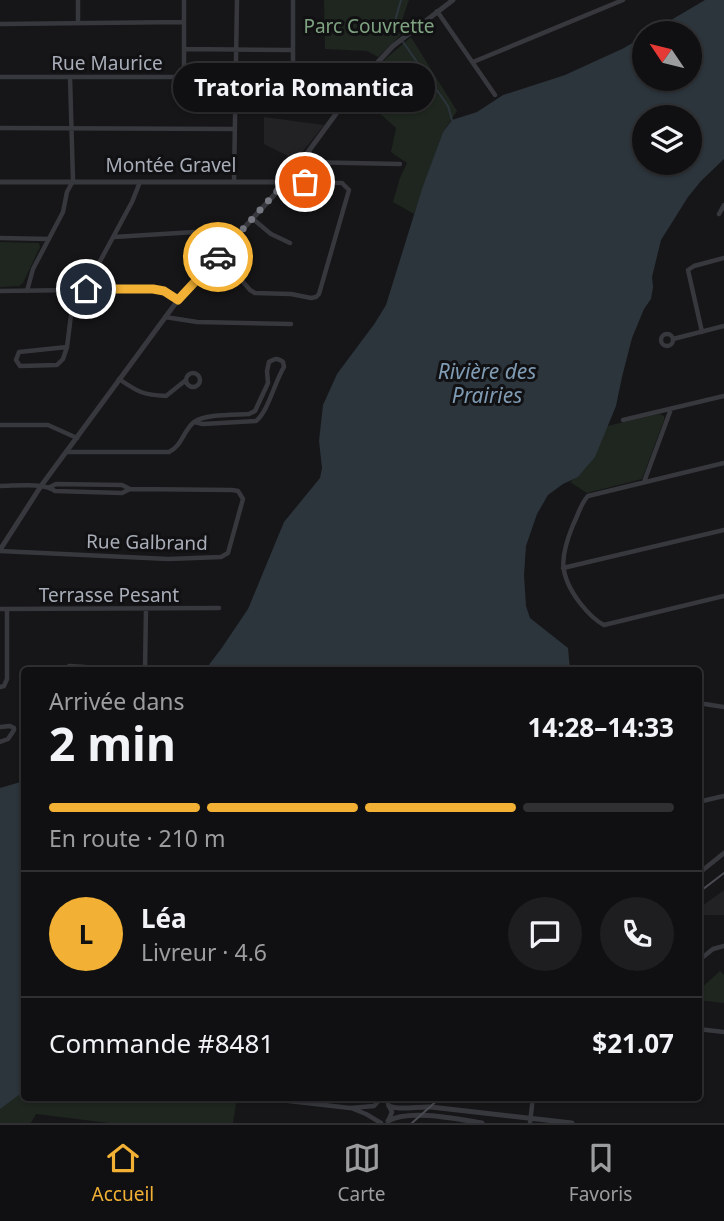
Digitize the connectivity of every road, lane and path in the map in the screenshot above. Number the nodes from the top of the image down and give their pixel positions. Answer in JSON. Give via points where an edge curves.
{"nodes":[{"id":1,"x":78,"y":0,"type":"edge"},
{"id":2,"x":184,"y":0,"type":"edge"},
{"id":3,"x":237,"y":0,"type":"edge"},
{"id":4,"x":293,"y":0,"type":"edge"},
{"id":5,"x":453,"y":0,"type":"edge"},
{"id":6,"x":623,"y":0,"type":"edge"},
{"id":7,"x":437,"y":11,"type":"junction"},
{"id":8,"x":184,"y":22,"type":"junction"},
{"id":9,"x":78,"y":23,"type":"junction"},
{"id":10,"x":0,"y":24,"type":"edge"},
{"id":11,"x":184,"y":49,"type":"junction"},
{"id":12,"x":237,"y":50,"type":"junction"},
{"id":13,"x":292,"y":50,"type":"junction"},
{"id":14,"x":473,"y":62,"type":"junction"},
{"id":15,"x":70,"y":76,"type":"junction"},
{"id":16,"x":0,"y":77,"type":"edge"},
{"id":17,"x":495,"y":95,"type":"dead end"},
{"id":18,"x":345,"y":103,"type":"junction"},
{"id":19,"x":0,"y":128,"type":"edge"},
{"id":20,"x":72,"y":129,"type":"junction"},
{"id":21,"x":235,"y":129,"type":"junction"},
{"id":22,"x":300,"y":162,"type":"junction"},
{"id":23,"x":400,"y":164,"type":"dead end"},
{"id":24,"x":73,"y":181,"type":"junction"},
{"id":25,"x":140,"y":181,"type":"junction"},
{"id":26,"x":234,"y":181,"type":"junction"},
{"id":27,"x":286,"y":181,"type":"junction"},
{"id":28,"x":0,"y":182,"type":"edge"},
{"id":29,"x":724,"y":205,"type":"edge"},
{"id":30,"x":719,"y":215,"type":"dead end"},
{"id":31,"x":253,"y":219,"type":"junction"},
{"id":32,"x":113,"y":237,"type":"junction"},
{"id":33,"x":0,"y":238,"type":"edge"},
{"id":34,"x":49,"y":239,"type":"junction"},
{"id":35,"x":290,"y":243,"type":"dead end"},
{"id":36,"x":229,"y":244,"type":"junction"},
{"id":37,"x":220,"y":255,"type":"junction"},
{"id":38,"x":724,"y":258,"type":"edge"},
{"id":39,"x":86,"y":289,"type":"junction"},
{"id":40,"x":0,"y":291,"type":"edge"},
{"id":41,"x":27,"y":291,"type":"junction"},
{"id":42,"x":178,"y":300,"type":"junction"},
{"id":43,"x":165,"y":317,"type":"junction"},
{"id":44,"x":291,"y":324,"type":"dead end"},
{"id":45,"x":724,"y":327,"type":"edge"},
{"id":46,"x":702,"y":332,"type":"junction"},
{"id":47,"x":673,"y":339,"type":"dead end"},
{"id":48,"x":67,"y":346,"type":"junction"},
{"id":49,"x":120,"y":379,"type":"junction"},
{"id":50,"x":186,"y":380,"type":"dead end"},
{"id":51,"x":724,"y":396,"type":"edge"},
{"id":52,"x":671,"y":408,"type":"junction"},
{"id":53,"x":255,"y":411,"type":"junction"},
{"id":54,"x":260,"y":418,"type":"junction"},
{"id":55,"x":623,"y":420,"type":"dead end"},
{"id":56,"x":194,"y":422,"type":"junction"},
{"id":57,"x":0,"y":425,"type":"edge"},
{"id":58,"x":77,"y":438,"type":"junction"},
{"id":59,"x":66,"y":452,"type":"junction"},
{"id":60,"x":724,"y":463,"type":"edge"},
{"id":61,"x":645,"y":482,"type":"junction"},
{"id":62,"x":0,"y":485,"type":"edge"},
{"id":63,"x":41,"y":486,"type":"junction"},
{"id":64,"x":724,"y":530,"type":"edge"},
{"id":65,"x":0,"y":551,"type":"edge"},
{"id":66,"x":563,"y":568,"type":"junction"},
{"id":67,"x":724,"y":596,"type":"edge"},
{"id":68,"x":146,"y":608,"type":"junction"},
{"id":69,"x":219,"y":608,"type":"dead end"},
{"id":70,"x":0,"y":609,"type":"edge"},
{"id":71,"x":7,"y":609,"type":"junction"},
{"id":72,"x":68,"y":667,"type":"edge"},
{"id":73,"x":85,"y":667,"type":"edge"},
{"id":74,"x":145,"y":667,"type":"edge"},
{"id":75,"x":0,"y":687,"type":"edge"},
{"id":76,"x":702,"y":704,"type":"edge"},
{"id":77,"x":724,"y":707,"type":"edge"},
{"id":78,"x":0,"y":727,"type":"edge"},
{"id":79,"x":0,"y":742,"type":"edge"},
{"id":80,"x":724,"y":796,"type":"edge"},
{"id":81,"x":702,"y":801,"type":"edge"},
{"id":82,"x":724,"y":853,"type":"edge"},
{"id":83,"x":702,"y":871,"type":"edge"},
{"id":84,"x":724,"y":946,"type":"edge"},
{"id":85,"x":702,"y":958,"type":"edge"},
{"id":86,"x":702,"y":1029,"type":"edge"},
{"id":87,"x":724,"y":1032,"type":"edge"},
{"id":88,"x":289,"y":1101,"type":"edge"},
{"id":89,"x":379,"y":1101,"type":"edge"},
{"id":90,"x":388,"y":1101,"type":"edge"},
{"id":91,"x":533,"y":1101,"type":"edge"},
{"id":92,"x":376,"y":1105,"type":"junction"},
{"id":93,"x":389,"y":1106,"type":"junction"},
{"id":94,"x":350,"y":1108,"type":"junction"},
{"id":95,"x":485,"y":1114,"type":"junction"},
{"id":96,"x":374,"y":1121,"type":"edge"},
{"id":97,"x":531,"y":1121,"type":"edge"},
{"id":98,"x":384,"y":1122,"type":"edge"},
{"id":99,"x":482,"y":1123,"type":"edge"},
{"id":100,"x":572,"y":1123,"type":"edge"}],
"edges":[{"from":1,"to":9,"type":"street"},
{"from":2,"to":8,"type":"street","name":"Rue Maurice"},
{"from":3,"to":12,"type":"street"},
{"from":4,"to":13,"type":"street"},
{"from":5,"to":7,"type":"street"},
{"from":6,"to":14,"type":"street"},
{"from":7,"to":14,"type":"street"},
{"from":7,"to":18,"type":"street","via":[[377,62]]},
{"from":8,"to":9,"type":"street"},
{"from":8,"to":11,"type":"street","name":"Rue Maurice"},
{"from":9,"to":10,"type":"street"},
{"from":11,"to":12,"type":"street"},
{"from":11,"to":15,"type":"street","name":"Rue Maurice","via":[[184,68],[179,75]]},
{"from":12,"to":13,"type":"street"},
{"from":12,"to":21,"type":"street"},
{"from":13,"to":18,"type":"street","via":[[293,85],[325,89]]},
{"from":14,"to":17,"type":"street"},
{"from":15,"to":16,"type":"street","name":"Rue Maurice"},
{"from":15,"to":20,"type":"street"},
{"from":18,"to":22,"type":"street"},
{"from":19,"to":20,"type":"street"},
{"from":20,"to":21,"type":"street"},
{"from":20,"to":24,"type":"street"},
{"from":21,"to":26,"type":"street"},
{"from":22,"to":23,"type":"street"},
{"from":22,"to":27,"type":"street"},
{"from":24,"to":25,"type":"street","name":"Montée Gravel"},
{"from":24,"to":28,"type":"street","name":"Montée Gravel"},
{"from":24,"to":34,"type":"street"},
{"from":25,"to":26,"type":"street","name":"Montée Gravel"},
{"from":25,"to":32,"type":"street"},
{"from":26,"to":27,"type":"street","name":"Montée Gravel"},
{"from":27,"to":31,"type":"street"},
{"from":27,"to":37,"type":"street","name":"Montée Gravel","via":[[342,183],[349,190],[319,294],[255,293]]},
{"from":29,"to":30,"type":"street"},
{"from":31,"to":35,"type":"street"},
{"from":31,"to":36,"type":"street"},
{"from":32,"to":36,"type":"street","via":[[195,232],[210,233]]},
{"from":32,"to":39,"type":"street"},
{"from":33,"to":34,"type":"street"},
{"from":34,"to":41,"type":"street"},
{"from":36,"to":37,"type":"street"},
{"from":37,"to":42,"type":"street"},
{"from":38,"to":46,"type":"street","via":[[688,270]]},
{"from":39,"to":41,"type":"street"},
{"from":39,"to":42,"type":"street","via":[[153,289]]},
{"from":39,"to":48,"type":"street","via":[[71,315]]},
{"from":40,"to":41,"type":"street"},
{"from":42,"to":43,"type":"street"},
{"from":43,"to":44,"type":"street"},
{"from":43,"to":49,"type":"street"},
{"from":45,"to":46,"type":"street"},
{"from":46,"to":47,"type":"street"},
{"from":48,"to":48,"type":"street","via":[[57,365],[20,366],[16,360],[19,352]]},
{"from":49,"to":50,"type":"street","via":[[136,391],[166,396]]},
{"from":49,"to":58,"type":"street"},
{"from":51,"to":52,"type":"street"},
{"from":52,"to":55,"type":"street"},
{"from":52,"to":61,"type":"street"},
{"from":53,"to":54,"type":"street"},
{"from":53,"to":54,"type":"street","via":[[268,383],[268,362],[280,359],[284,367]]},
{"from":53,"to":56,"type":"street"},
{"from":54,"to":56,"type":"street"},
{"from":56,"to":59,"type":"street","via":[[169,452]]},
{"from":57,"to":58,"type":"street","via":[[48,425]]},
{"from":58,"to":59,"type":"street"},
{"from":59,"to":63,"type":"street"},
{"from":60,"to":61,"type":"street"},
{"from":61,"to":66,"type":"street","via":[[583,501],[564,548]]},
{"from":62,"to":63,"type":"street"},
{"from":63,"to":65,"type":"street"},
{"from":63,"to":65,"type":"street","name":"Rue Galbrand","via":[[238,491],[243,499],[228,552],[221,557]]},
{"from":64,"to":66,"type":"street"},
{"from":66,"to":67,"type":"street","via":[[571,591],[595,621],[604,625]]},
{"from":68,"to":69,"type":"street","name":"Terrasse Pesant"},
{"from":68,"to":71,"type":"street","name":"Terrasse Pesant"},
{"from":68,"to":74,"type":"street"},
{"from":70,"to":71,"type":"street","name":"Terrasse Pesant"},
{"from":71,"to":75,"type":"street","via":[[7,679]]},
{"from":72,"to":73,"type":"street"},
{"from":76,"to":77,"type":"street"},
{"from":78,"to":79,"type":"street","via":[[14,730]]},
{"from":80,"to":81,"type":"street"},
{"from":82,"to":83,"type":"street"},
{"from":84,"to":85,"type":"street"},
{"from":86,"to":87,"type":"street"},
{"from":88,"to":94,"type":"street"},
{"from":89,"to":92,"type":"street"},
{"from":90,"to":93,"type":"street"},
{"from":91,"to":97,"type":"street"},
{"from":92,"to":93,"type":"street"},
{"from":92,"to":94,"type":"street"},
{"from":92,"to":96,"type":"street"},
{"from":93,"to":95,"type":"street"},
{"from":93,"to":98,"type":"street","via":[[392,1114]]},
{"from":94,"to":96,"type":"street"},
{"from":95,"to":97,"type":"street"},
{"from":95,"to":99,"type":"street"},
{"from":96,"to":98,"type":"street"},
{"from":97,"to":100,"type":"street"},
{"from":98,"to":99,"type":"street","via":[[410,1115]]}]}
